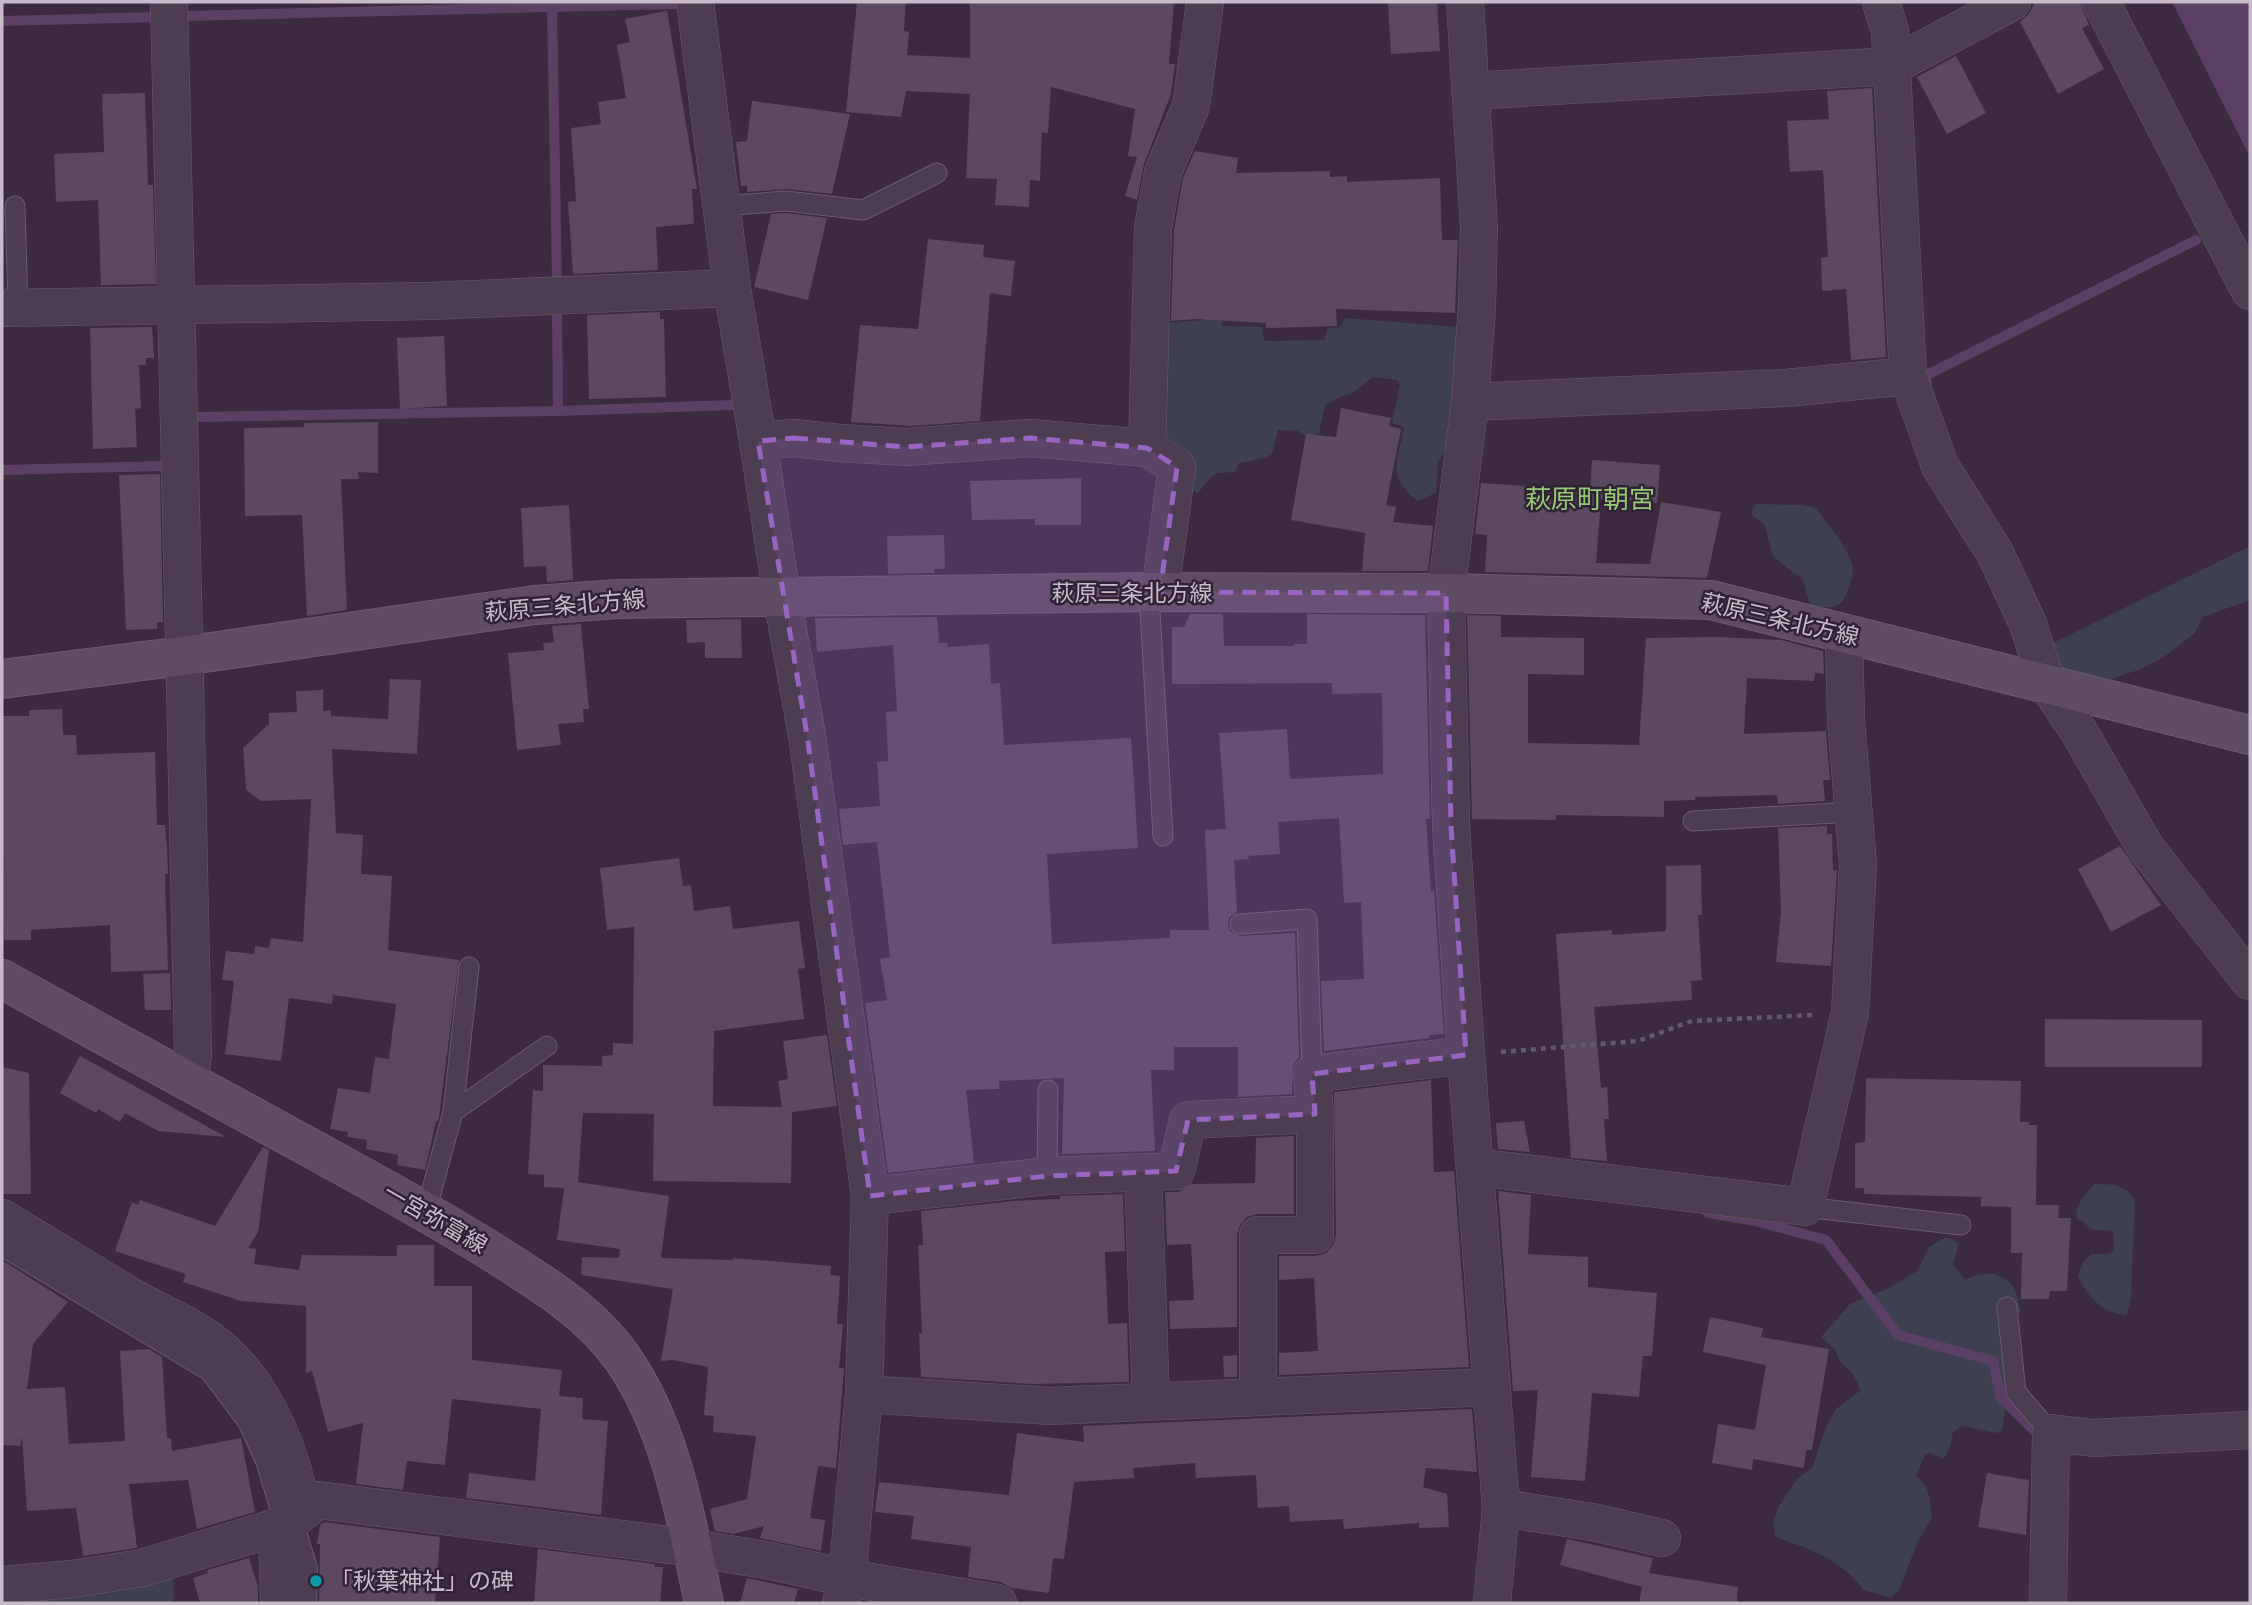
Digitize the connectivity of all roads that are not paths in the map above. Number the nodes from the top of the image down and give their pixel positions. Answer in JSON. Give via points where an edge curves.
{"nodes":[{"id":1,"x":169,"y":2,"type":"edge"},
{"id":2,"x":695,"y":2,"type":"edge"},
{"id":3,"x":1205,"y":2,"type":"edge"},
{"id":4,"x":1465,"y":2,"type":"edge"},
{"id":5,"x":1881,"y":2,"type":"edge"},
{"id":6,"x":2011,"y":2,"type":"edge"},
{"id":7,"x":2101,"y":2,"type":"edge"},
{"id":8,"x":1892,"y":66,"type":"junction"},
{"id":9,"x":1470,"y":91,"type":"junction"},
{"id":10,"x":937,"y":173,"type":"dead end"},
{"id":11,"x":15,"y":206,"type":"dead end"},
{"id":12,"x":722,"y":206,"type":"junction"},
{"id":13,"x":732,"y":288,"type":"junction"},
{"id":14,"x":2250,"y":291,"type":"edge"},
{"id":15,"x":178,"y":304,"type":"junction"},
{"id":16,"x":10,"y":308,"type":"edge"},
{"id":17,"x":1908,"y":376,"type":"junction"},
{"id":18,"x":1470,"y":402,"type":"junction"},
{"id":19,"x":758,"y":441,"type":"junction"},
{"id":20,"x":1147,"y":448,"type":"junction"},
{"id":21,"x":1155,"y":592,"type":"junction"},
{"id":22,"x":1446,"y":593,"type":"junction"},
{"id":23,"x":782,"y":597,"type":"junction"},
{"id":24,"x":1844,"y":635,"type":"junction"},
{"id":25,"x":183,"y":656,"type":"junction"},
{"id":26,"x":2,"y":679,"type":"edge"},
{"id":27,"x":2047,"y":684,"type":"junction"},
{"id":28,"x":2250,"y":735,"type":"edge"},
{"id":29,"x":1853,"y":812,"type":"junction"},
{"id":30,"x":1693,"y":821,"type":"dead end"},
{"id":31,"x":1163,"y":836,"type":"dead end"},
{"id":32,"x":1240,"y":924,"type":"dead end"},
{"id":33,"x":469,"y":967,"type":"dead end"},
{"id":34,"x":2,"y":979,"type":"edge"},
{"id":35,"x":2250,"y":981,"type":"edge"},
{"id":36,"x":547,"y":1045,"type":"dead end"},
{"id":37,"x":1466,"y":1055,"type":"junction"},
{"id":38,"x":1312,"y":1074,"type":"junction"},
{"id":39,"x":189,"y":1082,"type":"junction"},
{"id":40,"x":1048,"y":1090,"type":"dead end"},
{"id":41,"x":453,"y":1112,"type":"junction"},
{"id":42,"x":1315,"y":1114,"type":"junction"},
{"id":43,"x":1475,"y":1167,"type":"junction"},
{"id":44,"x":1143,"y":1172,"type":"junction"},
{"id":45,"x":1047,"y":1176,"type":"junction"},
{"id":46,"x":870,"y":1196,"type":"junction"},
{"id":47,"x":1805,"y":1207,"type":"junction"},
{"id":48,"x":426,"y":1211,"type":"junction"},
{"id":49,"x":2,"y":1218,"type":"edge"},
{"id":50,"x":1961,"y":1225,"type":"dead end"},
{"id":51,"x":2,"y":1241,"type":"edge"},
{"id":52,"x":2007,"y":1307,"type":"dead end"},
{"id":53,"x":1491,"y":1387,"type":"junction"},
{"id":54,"x":864,"y":1394,"type":"junction"},
{"id":55,"x":1258,"y":1395,"type":"junction"},
{"id":56,"x":1151,"y":1401,"type":"junction"},
{"id":57,"x":2250,"y":1430,"type":"edge"},
{"id":58,"x":2051,"y":1433,"type":"junction"},
{"id":59,"x":1501,"y":1508,"type":"junction"},
{"id":60,"x":289,"y":1519,"type":"junction"},
{"id":61,"x":1662,"y":1538,"type":"dead end"},
{"id":62,"x":692,"y":1548,"type":"junction"},
{"id":63,"x":2,"y":1585,"type":"edge"},
{"id":64,"x":844,"y":1591,"type":"edge"},
{"id":65,"x":279,"y":1603,"type":"edge"},
{"id":66,"x":302,"y":1603,"type":"edge"},
{"id":67,"x":704,"y":1603,"type":"edge"},
{"id":68,"x":998,"y":1603,"type":"edge"},
{"id":69,"x":1492,"y":1603,"type":"edge"},
{"id":70,"x":2048,"y":1603,"type":"edge"}],
"edges":[{"from":1,"to":15,"type":"street"},
{"from":2,"to":12,"type":"street"},
{"from":3,"to":20,"type":"street","via":[[1191,106],[1163,172],[1153,228]]},
{"from":4,"to":9,"type":"street"},
{"from":5,"to":8,"type":"street","via":[[1890,31]]},
{"from":6,"to":8,"type":"street"},
{"from":7,"to":14,"type":"street"},
{"from":8,"to":9,"type":"street"},
{"from":8,"to":17,"type":"street"},
{"from":9,"to":18,"type":"street","via":[[1479,228]]},
{"from":10,"to":12,"type":"lane","via":[[863,211],[786,201]]},
{"from":11,"to":16,"type":"lane"},
{"from":12,"to":13,"type":"street"},
{"from":13,"to":15,"type":"street","via":[[430,301]]},
{"from":13,"to":19,"type":"street"},
{"from":15,"to":16,"type":"street"},
{"from":15,"to":25,"type":"street"},
{"from":17,"to":18,"type":"street","via":[[1786,388]]},
{"from":17,"to":27,"type":"street","via":[[1940,466],[1995,553],[2028,624]]},
{"from":18,"to":22,"type":"street"},
{"from":19,"to":20,"type":"street","via":[[794,438],[906,447],[1030,438]]},
{"from":19,"to":23,"type":"street"},
{"from":20,"to":21,"type":"street","via":[[1177,467]]},
{"from":21,"to":22,"type":"main road","name":"萩原三条北方線"},
{"from":21,"to":23,"type":"main road","name":"萩原三条北方線"},
{"from":21,"to":31,"type":"lane"},
{"from":22,"to":24,"type":"main road","name":"萩原三条北方線","via":[[1711,600]]},
{"from":22,"to":37,"type":"street","via":[[1451,826]]},
{"from":23,"to":25,"type":"main road","name":"萩原三条北方線","via":[[535,605]]},
{"from":23,"to":46,"type":"street","via":[[809,748]]},
{"from":24,"to":27,"type":"main road","name":"萩原三条北方線"},
{"from":24,"to":29,"type":"street"},
{"from":25,"to":26,"type":"main road","name":"萩原三条北方線"},
{"from":25,"to":39,"type":"street","via":[[193,1055]]},
{"from":27,"to":28,"type":"main road","name":"萩原三条北方線"},
{"from":27,"to":35,"type":"street","via":[[2145,846]]},
{"from":29,"to":30,"type":"lane"},
{"from":29,"to":47,"type":"street","via":[[1858,865],[1850,1013]]},
{"from":32,"to":38,"type":"lane","via":[[1307,919]]},
{"from":33,"to":41,"type":"lane"},
{"from":34,"to":39,"type":"main road","name":"一宮弥富線"},
{"from":36,"to":41,"type":"lane"},
{"from":37,"to":38,"type":"street"},
{"from":37,"to":43,"type":"street"},
{"from":38,"to":42,"type":"street"},
{"from":39,"to":48,"type":"main road","name":"一宮弥富線"},
{"from":40,"to":45,"type":"lane"},
{"from":41,"to":48,"type":"lane"},
{"from":42,"to":44,"type":"street","via":[[1188,1120],[1177,1171]]},
{"from":42,"to":55,"type":"street","via":[[1315,1235],[1258,1235]]},
{"from":43,"to":47,"type":"street"},
{"from":43,"to":53,"type":"street"},
{"from":44,"to":45,"type":"street"},
{"from":44,"to":56,"type":"street"},
{"from":45,"to":46,"type":"street"},
{"from":46,"to":54,"type":"street"},
{"from":47,"to":50,"type":"lane"},
{"from":48,"to":62,"type":"main road","name":"一宮弥富線","via":[[548,1286],[594,1324],[622,1357],[646,1394],[658,1426]]},
{"from":49,"to":60,"type":"street","via":[[223,1351],[271,1415],[295,1474]]},
{"from":51,"to":60,"type":"street","via":[[214,1368],[252,1420]]},
{"from":52,"to":58,"type":"lane","via":[[2016,1392]]},
{"from":53,"to":55,"type":"street"},
{"from":53,"to":59,"type":"street"},
{"from":54,"to":56,"type":"street","via":[[1051,1406]]},
{"from":54,"to":64,"type":"street"},
{"from":55,"to":56,"type":"street"},
{"from":57,"to":58,"type":"street","via":[[2093,1438]]},
{"from":58,"to":70,"type":"street"},
{"from":59,"to":61,"type":"street"},
{"from":59,"to":69,"type":"street"},
{"from":60,"to":62,"type":"street","via":[[318,1500]]},
{"from":60,"to":63,"type":"street","via":[[142,1568]]},
{"from":60,"to":65,"type":"street"},
{"from":60,"to":66,"type":"street","via":[[303,1569]]},
{"from":62,"to":64,"type":"street","via":[[771,1561]]},
{"from":62,"to":67,"type":"main road","name":"一宮弥富線"},
{"from":64,"to":68,"type":"street"}]}
